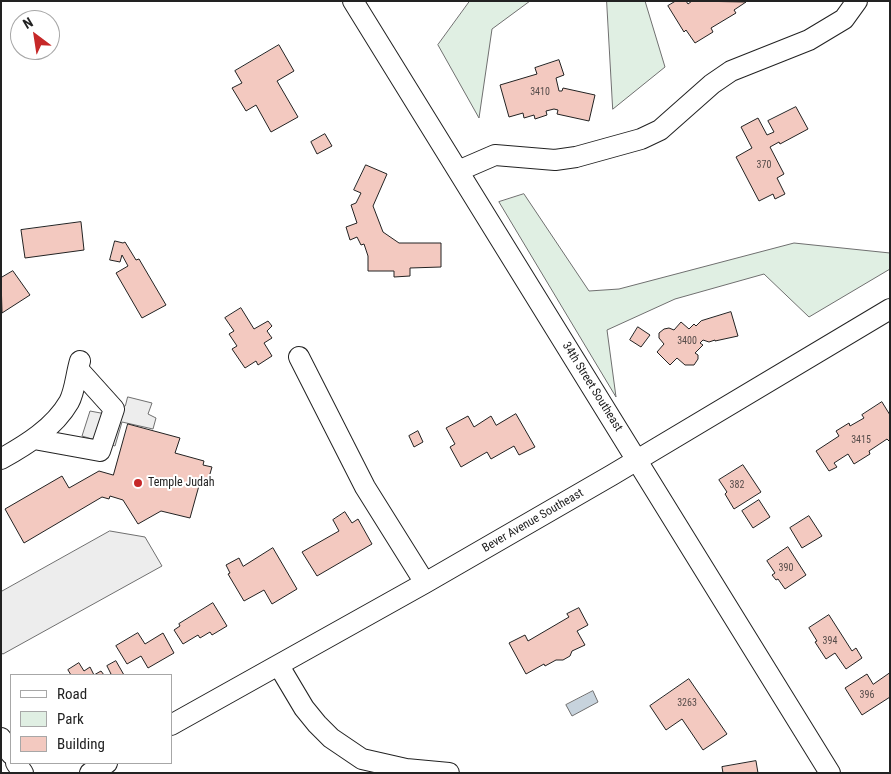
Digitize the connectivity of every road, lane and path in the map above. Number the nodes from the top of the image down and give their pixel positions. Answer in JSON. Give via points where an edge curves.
{"nodes":[{"id":1,"x":353,"y":1,"type":"edge"},
{"id":2,"x":857,"y":1,"type":"edge"},
{"id":3,"x":458,"y":171,"type":"junction"},
{"id":4,"x":890,"y":309,"type":"edge"},
{"id":5,"x":299,"y":357,"type":"dead end"},
{"id":6,"x":34,"y":439,"type":"junction"},
{"id":7,"x":1,"y":459,"type":"edge"},
{"id":8,"x":637,"y":461,"type":"junction"},
{"id":9,"x":425,"y":583,"type":"junction"},
{"id":10,"x":278,"y":666,"type":"junction"},
{"id":11,"x":172,"y":724,"type":"edge"},
{"id":12,"x":1,"y":738,"type":"edge"},
{"id":13,"x":10,"y":752,"type":"edge"},
{"id":14,"x":105,"y":764,"type":"edge"},
{"id":15,"x":90,"y":773,"type":"edge"},
{"id":16,"x":449,"y":773,"type":"edge"},
{"id":17,"x":830,"y":773,"type":"edge"}],
"edges":[{"from":1,"to":3,"type":"street","name":"34th Street Southeast"},
{"from":2,"to":3,"type":"street","via":[[844,20],[809,40],[731,71],[660,130],[641,139],[555,160],[495,155]]},
{"from":3,"to":8,"type":"street","name":"34th Street Southeast"},
{"from":4,"to":8,"type":"street","name":"Bever Avenue Southeast"},
{"from":5,"to":9,"type":"street","via":[[365,487]]},
{"from":6,"to":6,"type":"street","via":[[51,425],[69,402],[79,365],[114,409],[100,451]]},
{"from":6,"to":7,"type":"street"},
{"from":8,"to":9,"type":"street","name":"Bever Avenue Southeast"},
{"from":8,"to":17,"type":"street","name":"34th Street Southeast"},
{"from":9,"to":10,"type":"street","name":"Bever Avenue Southeast"},
{"from":10,"to":11,"type":"street","name":"Bever Avenue Southeast"},
{"from":10,"to":16,"type":"street","via":[[317,724],[362,759],[406,769]]},
{"from":12,"to":13,"type":"street"},
{"from":14,"to":15,"type":"street"}]}
